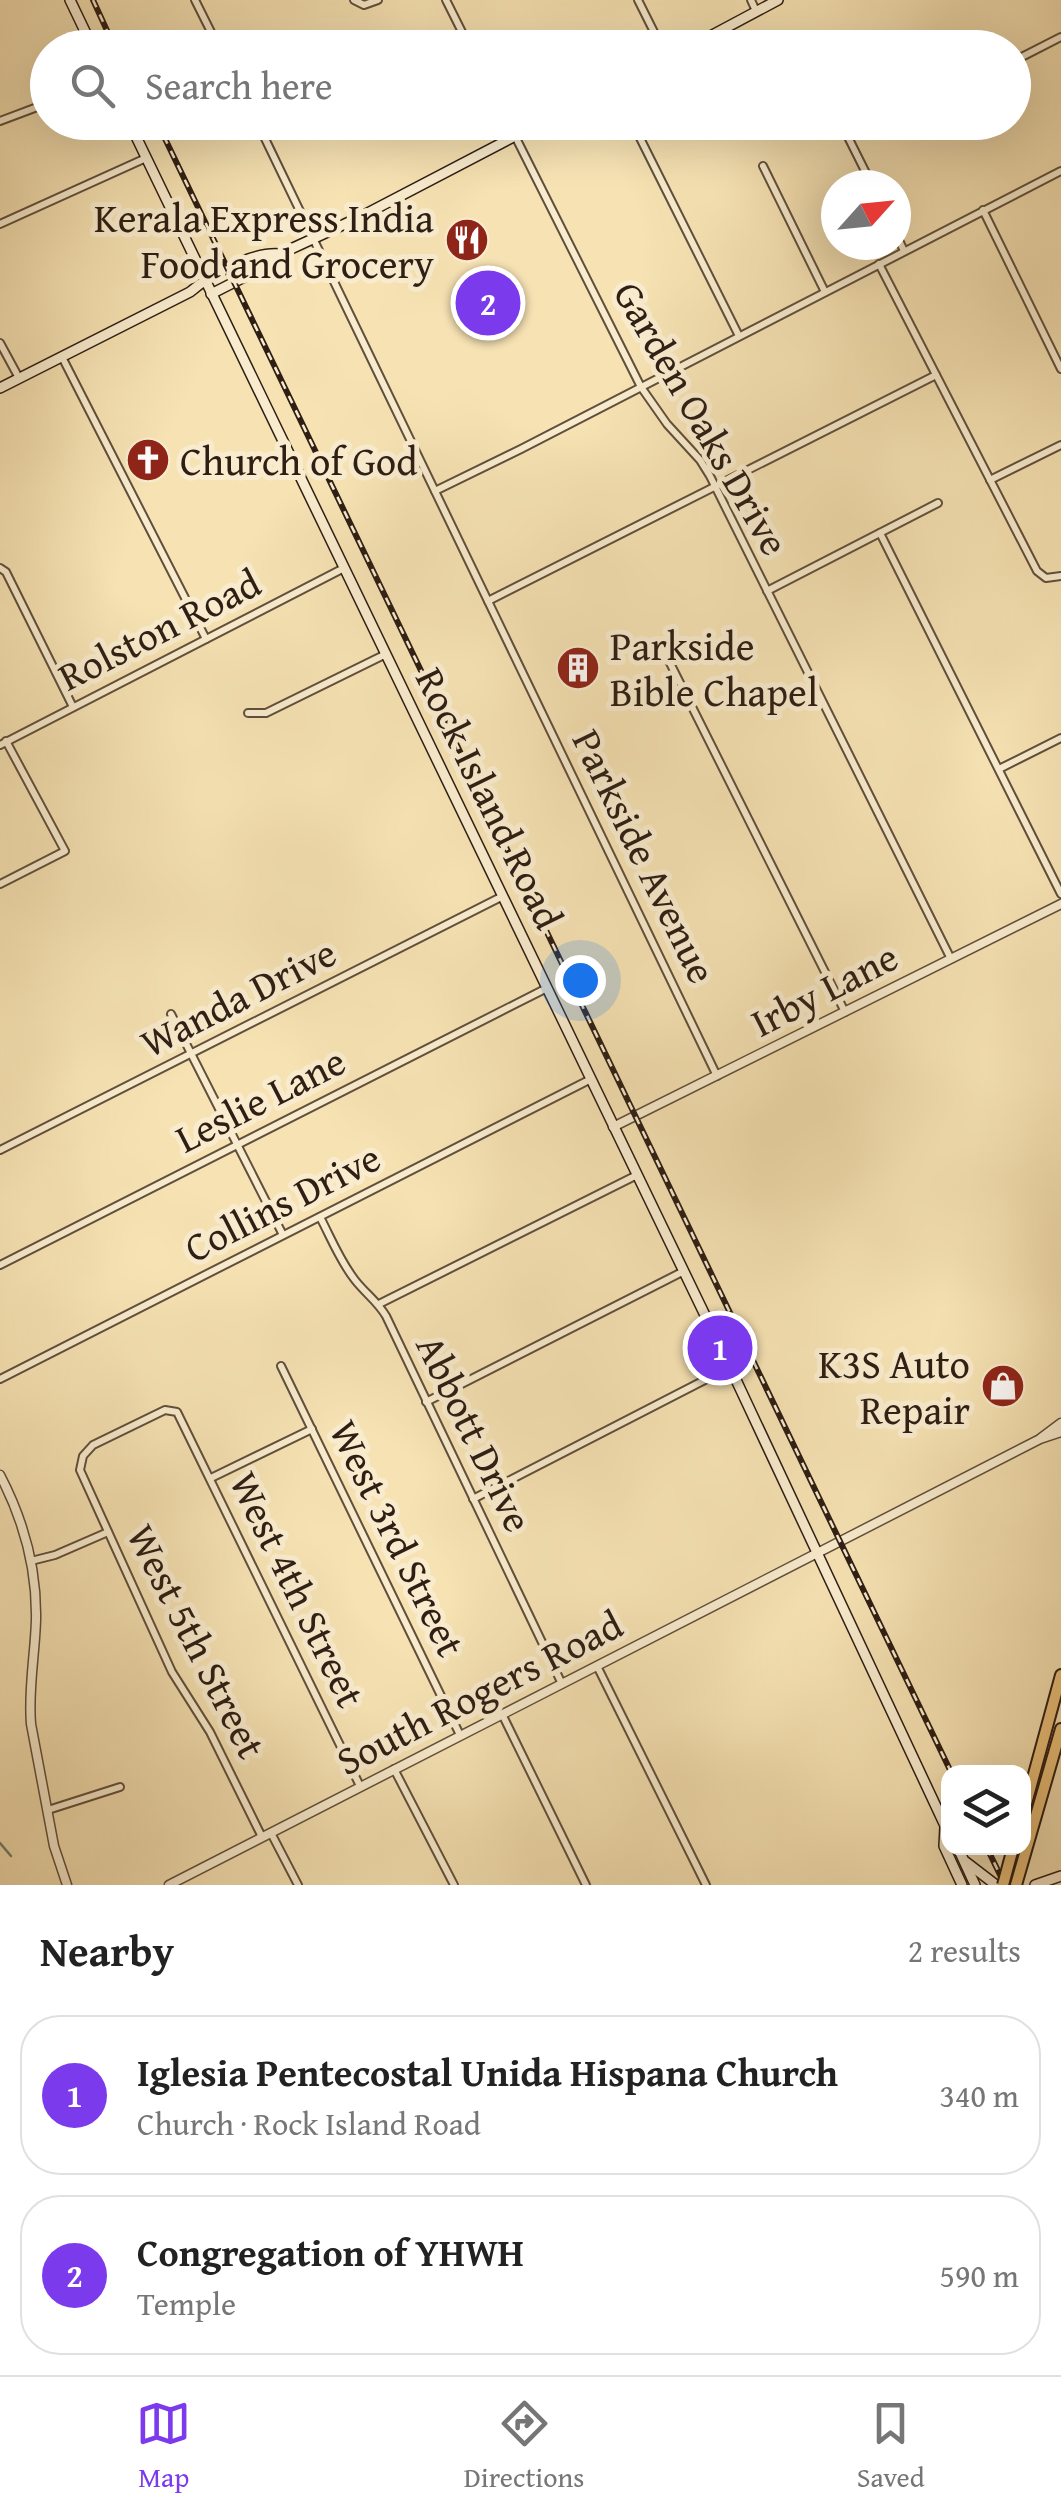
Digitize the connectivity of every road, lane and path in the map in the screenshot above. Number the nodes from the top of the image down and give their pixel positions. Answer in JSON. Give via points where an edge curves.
{"nodes":[{"id":1,"x":70,"y":0,"type":"edge"},
{"id":2,"x":195,"y":0,"type":"edge"},
{"id":3,"x":354,"y":0,"type":"edge"},
{"id":4,"x":378,"y":0,"type":"edge"},
{"id":5,"x":446,"y":0,"type":"edge"},
{"id":6,"x":638,"y":0,"type":"edge"},
{"id":7,"x":751,"y":0,"type":"edge"},
{"id":8,"x":778,"y":0,"type":"edge"},
{"id":9,"x":756,"y":11,"type":"junction"},
{"id":10,"x":84,"y":30,"type":"edge"},
{"id":11,"x":210,"y":30,"type":"edge"},
{"id":12,"x":461,"y":30,"type":"edge"},
{"id":13,"x":653,"y":30,"type":"edge"},
{"id":14,"x":721,"y":30,"type":"edge"},
{"id":15,"x":1061,"y":37,"type":"edge"},
{"id":16,"x":1031,"y":52,"type":"edge"},
{"id":17,"x":30,"y":110,"type":"edge"},
{"id":18,"x":0,"y":122,"type":"edge"},
{"id":19,"x":138,"y":140,"type":"edge"},
{"id":20,"x":266,"y":140,"type":"edge"},
{"id":21,"x":507,"y":140,"type":"edge"},
{"id":22,"x":517,"y":140,"type":"edge"},
{"id":23,"x":641,"y":140,"type":"edge"},
{"id":24,"x":850,"y":140,"type":"edge"},
{"id":25,"x":146,"y":158,"type":"junction"},
{"id":26,"x":764,"y":166,"type":"dead end"},
{"id":27,"x":864,"y":170,"type":"edge"},
{"id":28,"x":1061,"y":170,"type":"edge"},
{"id":29,"x":983,"y":210,"type":"junction"},
{"id":30,"x":0,"y":224,"type":"edge"},
{"id":31,"x":314,"y":239,"type":"junction"},
{"id":32,"x":911,"y":247,"type":"edge"},
{"id":33,"x":280,"y":254,"type":"junction"},
{"id":34,"x":887,"y":260,"type":"edge"},
{"id":35,"x":879,"y":264,"type":"junction"},
{"id":36,"x":204,"y":280,"type":"junction"},
{"id":37,"x":190,"y":292,"type":"junction"},
{"id":38,"x":824,"y":292,"type":"junction"},
{"id":39,"x":211,"y":294,"type":"junction"},
{"id":40,"x":740,"y":336,"type":"junction"},
{"id":41,"x":0,"y":343,"type":"edge"},
{"id":42,"x":62,"y":357,"type":"junction"},
{"id":43,"x":1061,"y":369,"type":"edge"},
{"id":44,"x":936,"y":375,"type":"junction"},
{"id":45,"x":20,"y":378,"type":"junction"},
{"id":46,"x":642,"y":387,"type":"junction"},
{"id":47,"x":0,"y":388,"type":"edge"},
{"id":48,"x":1061,"y":445,"type":"edge"},
{"id":49,"x":990,"y":480,"type":"junction"},
{"id":50,"x":715,"y":486,"type":"junction"},
{"id":51,"x":435,"y":490,"type":"junction"},
{"id":52,"x":938,"y":503,"type":"dead end"},
{"id":53,"x":880,"y":532,"type":"junction"},
{"id":54,"x":345,"y":567,"type":"junction"},
{"id":55,"x":0,"y":568,"type":"edge"},
{"id":56,"x":1061,"y":576,"type":"edge"},
{"id":57,"x":768,"y":591,"type":"junction"},
{"id":58,"x":488,"y":601,"type":"junction"},
{"id":59,"x":206,"y":639,"type":"junction"},
{"id":60,"x":660,"y":642,"type":"dead end"},
{"id":61,"x":387,"y":654,"type":"junction"},
{"id":62,"x":74,"y":707,"type":"junction"},
{"id":63,"x":248,"y":713,"type":"dead end"},
{"id":64,"x":1061,"y":738,"type":"edge"},
{"id":65,"x":3,"y":743,"type":"edge"},
{"id":66,"x":999,"y":769,"type":"junction"},
{"id":67,"x":0,"y":884,"type":"edge"},
{"id":68,"x":1061,"y":894,"type":"edge"},
{"id":69,"x":504,"y":896,"type":"junction"},
{"id":70,"x":1061,"y":904,"type":"edge"},
{"id":71,"x":951,"y":959,"type":"junction"},
{"id":72,"x":548,"y":987,"type":"junction"},
{"id":73,"x":845,"y":1012,"type":"junction"},
{"id":74,"x":170,"y":1014,"type":"dead end"},
{"id":75,"x":192,"y":1055,"type":"junction"},
{"id":76,"x":718,"y":1076,"type":"junction"},
{"id":77,"x":591,"y":1080,"type":"junction"},
{"id":78,"x":613,"y":1127,"type":"junction"},
{"id":79,"x":237,"y":1145,"type":"junction"},
{"id":80,"x":0,"y":1150,"type":"edge"},
{"id":81,"x":637,"y":1175,"type":"junction"},
{"id":82,"x":320,"y":1217,"type":"junction"},
{"id":83,"x":282,"y":1236,"type":"junction"},
{"id":84,"x":0,"y":1265,"type":"edge"},
{"id":85,"x":684,"y":1271,"type":"junction"},
{"id":86,"x":379,"y":1304,"type":"junction"},
{"id":87,"x":281,"y":1366,"type":"dead end"},
{"id":88,"x":730,"y":1367,"type":"junction"},
{"id":89,"x":0,"y":1379,"type":"edge"},
{"id":90,"x":426,"y":1402,"type":"junction"},
{"id":91,"x":1061,"y":1423,"type":"edge"},
{"id":92,"x":312,"y":1429,"type":"junction"},
{"id":93,"x":1061,"y":1432,"type":"edge"},
{"id":94,"x":1040,"y":1439,"type":"junction"},
{"id":95,"x":80,"y":1470,"type":"joint"},
{"id":96,"x":0,"y":1475,"type":"edge"},
{"id":97,"x":211,"y":1478,"type":"junction"},
{"id":98,"x":473,"y":1499,"type":"junction"},
{"id":99,"x":108,"y":1532,"type":"junction"},
{"id":100,"x":817,"y":1554,"type":"junction"},
{"id":101,"x":31,"y":1560,"type":"junction"},
{"id":102,"x":597,"y":1666,"type":"junction"},
{"id":103,"x":1061,"y":1675,"type":"edge"},
{"id":104,"x":562,"y":1684,"type":"junction"},
{"id":105,"x":502,"y":1714,"type":"junction"},
{"id":106,"x":1061,"y":1729,"type":"edge"},
{"id":107,"x":460,"y":1736,"type":"junction"},
{"id":108,"x":394,"y":1769,"type":"junction"},
{"id":109,"x":1031,"y":1785,"type":"edge"},
{"id":110,"x":360,"y":1786,"type":"junction"},
{"id":111,"x":120,"y":1787,"type":"dead end"},
{"id":112,"x":48,"y":1810,"type":"junction"},
{"id":113,"x":941,"y":1816,"type":"edge"},
{"id":114,"x":266,"y":1835,"type":"junction"},
{"id":115,"x":948,"y":1855,"type":"edge"},
{"id":116,"x":962,"y":1855,"type":"edge"},
{"id":117,"x":1011,"y":1855,"type":"edge"},
{"id":118,"x":964,"y":1860,"type":"junction"},
{"id":119,"x":1061,"y":1876,"type":"edge"},
{"id":120,"x":66,"y":1885,"type":"edge"},
{"id":121,"x":169,"y":1885,"type":"edge"},
{"id":122,"x":298,"y":1885,"type":"edge"},
{"id":123,"x":454,"y":1885,"type":"edge"},
{"id":124,"x":586,"y":1885,"type":"edge"},
{"id":125,"x":706,"y":1885,"type":"edge"},
{"id":126,"x":962,"y":1885,"type":"edge"},
{"id":127,"x":975,"y":1885,"type":"edge"},
{"id":128,"x":999,"y":1885,"type":"edge"},
{"id":129,"x":1016,"y":1885,"type":"edge"},
{"id":130,"x":1035,"y":1885,"type":"edge"}],
"edges":[{"from":1,"to":10,"type":"main road"},
{"from":2,"to":11,"type":"street"},
{"from":3,"to":4,"type":"street"},
{"from":5,"to":12,"type":"street"},
{"from":6,"to":13,"type":"street"},
{"from":7,"to":9,"type":"street"},
{"from":8,"to":9,"type":"main road"},
{"from":9,"to":14,"type":"main road"},
{"from":15,"to":16,"type":"street"},
{"from":17,"to":18,"type":"street"},
{"from":19,"to":25,"type":"main road","name":"Rock Island Road"},
{"from":20,"to":31,"type":"street","name":"Parkside Avenue"},
{"from":21,"to":31,"type":"main road"},
{"from":22,"to":46,"type":"street","name":"Garden Oaks Drive"},
{"from":23,"to":40,"type":"street"},
{"from":24,"to":27,"type":"street"},
{"from":25,"to":30,"type":"street"},
{"from":25,"to":36,"type":"main road","name":"Rock Island Road"},
{"from":26,"to":38,"type":"street"},
{"from":28,"to":29,"type":"street"},
{"from":29,"to":32,"type":"street"},
{"from":29,"to":43,"type":"street"},
{"from":31,"to":33,"type":"main road"},
{"from":31,"to":51,"type":"street","name":"Parkside Avenue"},
{"from":33,"to":36,"type":"main road","via":[[265,253]]},
{"from":33,"to":39,"type":"main road"},
{"from":34,"to":35,"type":"street"},
{"from":35,"to":38,"type":"street"},
{"from":35,"to":44,"type":"street"},
{"from":36,"to":37,"type":"main road"},
{"from":36,"to":39,"type":"main road","name":"Rock Island Road"},
{"from":37,"to":39,"type":"main road"},
{"from":37,"to":42,"type":"main road"},
{"from":38,"to":40,"type":"street"},
{"from":39,"to":54,"type":"main road","name":"Rock Island Road"},
{"from":40,"to":46,"type":"street"},
{"from":41,"to":45,"type":"street"},
{"from":42,"to":45,"type":"main road"},
{"from":42,"to":59,"type":"street"},
{"from":44,"to":49,"type":"street"},
{"from":44,"to":50,"type":"street"},
{"from":45,"to":47,"type":"main road"},
{"from":46,"to":50,"type":"street","name":"Garden Oaks Drive"},
{"from":46,"to":51,"type":"street"},
{"from":48,"to":49,"type":"street"},
{"from":49,"to":56,"type":"street","via":[[1037,571],[1046,578]]},
{"from":50,"to":57,"type":"street","name":"Garden Oaks Drive"},
{"from":50,"to":58,"type":"street"},
{"from":51,"to":58,"type":"street","name":"Parkside Avenue"},
{"from":52,"to":53,"type":"street"},
{"from":53,"to":57,"type":"street"},
{"from":53,"to":66,"type":"street"},
{"from":54,"to":59,"type":"street","name":"Rolston Road"},
{"from":54,"to":61,"type":"main road","name":"Rock Island Road"},
{"from":55,"to":62,"type":"street"},
{"from":57,"to":71,"type":"street","name":"Garden Oaks Drive"},
{"from":58,"to":76,"type":"street","name":"Parkside Avenue"},
{"from":59,"to":62,"type":"street","name":"Rolston Road"},
{"from":60,"to":73,"type":"street"},
{"from":61,"to":63,"type":"street","via":[[266,713]]},
{"from":61,"to":69,"type":"main road","name":"Rock Island Road"},
{"from":62,"to":65,"type":"street","name":"Rolston Road"},
{"from":64,"to":66,"type":"street"},
{"from":65,"to":67,"type":"street","via":[[65,852]]},
{"from":66,"to":68,"type":"street"},
{"from":69,"to":72,"type":"main road","name":"Rock Island Road"},
{"from":69,"to":75,"type":"street","name":"Wanda Drive"},
{"from":70,"to":71,"type":"street","name":"Irby Lane"},
{"from":71,"to":73,"type":"street","name":"Irby Lane"},
{"from":72,"to":77,"type":"main road","name":"Rock Island Road"},
{"from":72,"to":79,"type":"street","name":"Leslie Lane"},
{"from":73,"to":76,"type":"street","name":"Irby Lane"},
{"from":74,"to":75,"type":"street"},
{"from":75,"to":79,"type":"street"},
{"from":75,"to":80,"type":"street","name":"Wanda Drive"},
{"from":76,"to":78,"type":"street","name":"Irby Lane"},
{"from":77,"to":78,"type":"main road","name":"Rock Island Road"},
{"from":77,"to":82,"type":"street","name":"Collins Drive"},
{"from":78,"to":81,"type":"main road","name":"Rock Island Road"},
{"from":79,"to":83,"type":"street"},
{"from":79,"to":84,"type":"street","name":"Leslie Lane"},
{"from":81,"to":85,"type":"main road","name":"Rock Island Road"},
{"from":81,"to":86,"type":"street"},
{"from":82,"to":83,"type":"street","name":"Collins Drive"},
{"from":82,"to":86,"type":"street","name":"Abbott Drive","via":[[346,1268]]},
{"from":83,"to":89,"type":"street","name":"Collins Drive"},
{"from":85,"to":88,"type":"main road","name":"Rock Island Road"},
{"from":85,"to":90,"type":"street"},
{"from":86,"to":90,"type":"street","name":"Abbott Drive"},
{"from":87,"to":92,"type":"street","name":"West 3rd Street"},
{"from":88,"to":98,"type":"street"},
{"from":88,"to":100,"type":"main road","name":"Rock Island Road"},
{"from":90,"to":98,"type":"street","name":"Abbott Drive"},
{"from":91,"to":94,"type":"street"},
{"from":92,"to":97,"type":"street"},
{"from":92,"to":107,"type":"street","name":"West 3rd Street"},
{"from":93,"to":94,"type":"street"},
{"from":94,"to":100,"type":"street","name":"South Rogers Road"},
{"from":95,"to":97,"type":"street","name":"West 4th Street","via":[[93,1445],[165,1410],[178,1412]]},
{"from":95,"to":99,"type":"street","name":"West 5th Street"},
{"from":96,"to":101,"type":"street"},
{"from":97,"to":110,"type":"street","name":"West 4th Street"},
{"from":98,"to":104,"type":"street","name":"Abbott Drive"},
{"from":99,"to":101,"type":"street"},
{"from":99,"to":114,"type":"street","name":"West 5th Street","via":[[172,1672]]},
{"from":100,"to":102,"type":"street","name":"South Rogers Road"},
{"from":100,"to":113,"type":"main road","name":"Rock Island Road"},
{"from":101,"to":112,"type":"street","via":[[36,1620],[30,1703]]},
{"from":102,"to":104,"type":"street","name":"South Rogers Road"},
{"from":102,"to":125,"type":"street"},
{"from":103,"to":109,"type":"main road"},
{"from":104,"to":105,"type":"street","name":"South Rogers Road"},
{"from":105,"to":107,"type":"street","name":"South Rogers Road"},
{"from":105,"to":124,"type":"street"},
{"from":106,"to":129,"type":"main road"},
{"from":107,"to":108,"type":"street","name":"South Rogers Road"},
{"from":108,"to":110,"type":"street","name":"South Rogers Road"},
{"from":108,"to":123,"type":"street"},
{"from":110,"to":114,"type":"street","name":"South Rogers Road"},
{"from":111,"to":112,"type":"street"},
{"from":112,"to":120,"type":"street"},
{"from":114,"to":121,"type":"street","name":"South Rogers Road"},
{"from":114,"to":122,"type":"street","name":"West 5th Street"},
{"from":115,"to":126,"type":"main road","name":"Rock Island Road"},
{"from":116,"to":118,"type":"main road"},
{"from":117,"to":128,"type":"main road","bridge":true},
{"from":118,"to":127,"type":"main road"},
{"from":118,"to":128,"type":"main road"},
{"from":119,"to":130,"type":"main road"}]}
